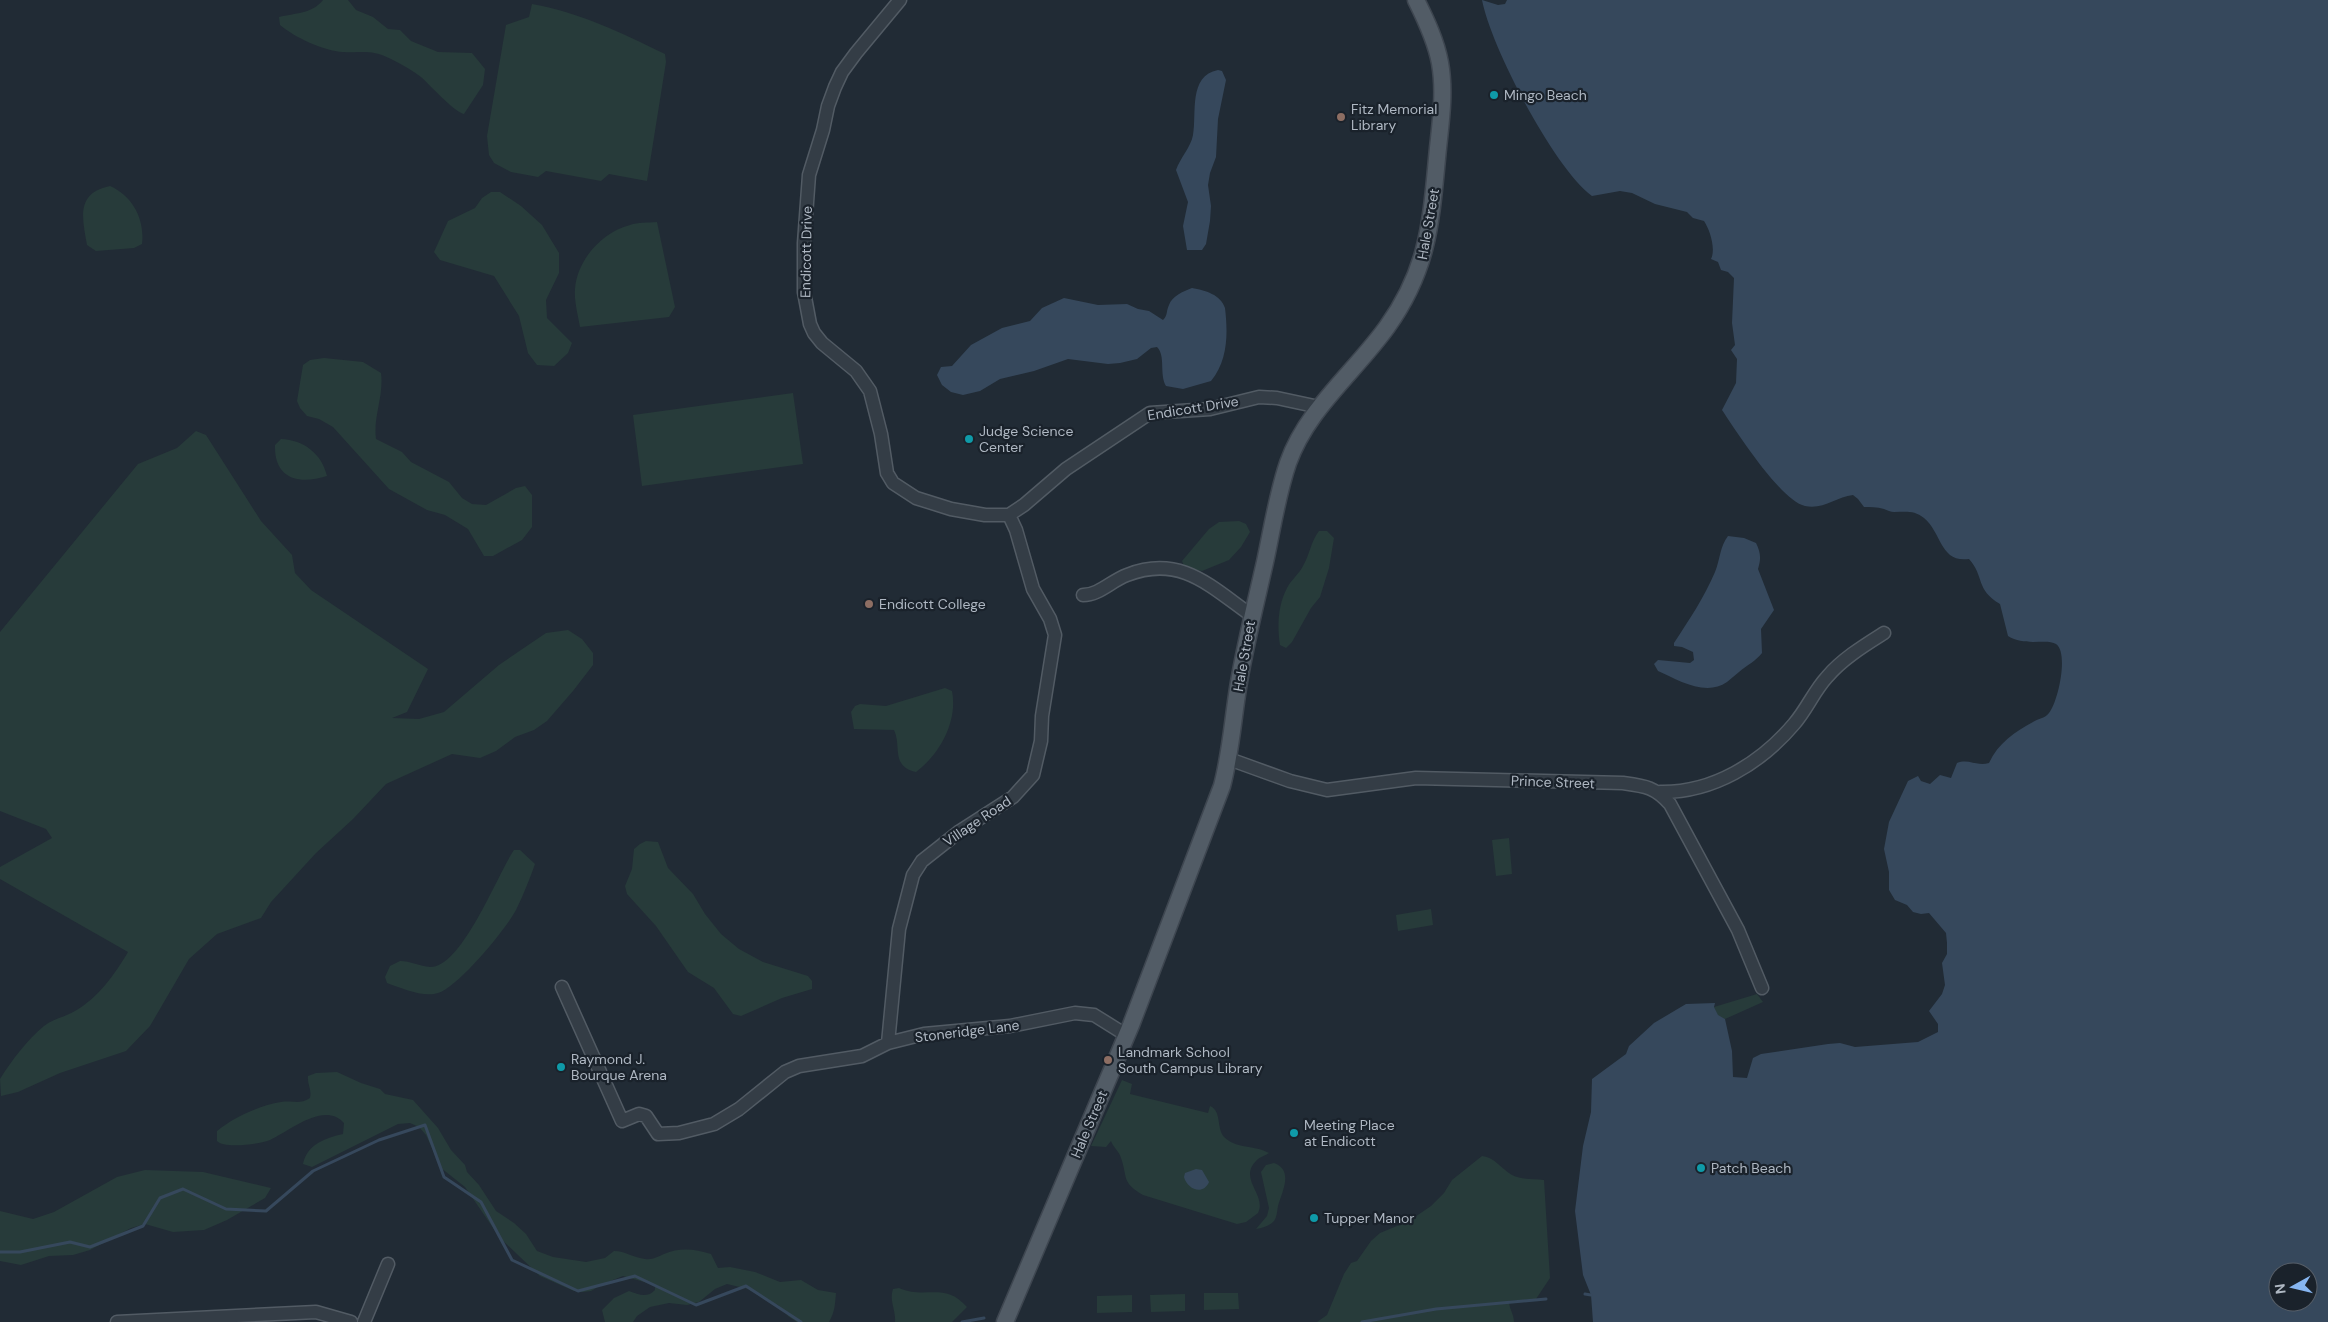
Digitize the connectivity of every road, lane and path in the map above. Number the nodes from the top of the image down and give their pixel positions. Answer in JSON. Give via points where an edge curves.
{"nodes":[{"id":1,"x":900,"y":0,"type":"edge"},
{"id":2,"x":1416,"y":0,"type":"edge"},
{"id":3,"x":1319,"y":407,"type":"junction"},
{"id":4,"x":1009,"y":515,"type":"junction"},
{"id":5,"x":1083,"y":595,"type":"dead end"},
{"id":6,"x":1251,"y":615,"type":"junction"},
{"id":7,"x":1884,"y":633,"type":"dead end"},
{"id":8,"x":1229,"y":759,"type":"junction"},
{"id":9,"x":1660,"y":792,"type":"junction"},
{"id":10,"x":562,"y":987,"type":"dead end"},
{"id":11,"x":1762,"y":988,"type":"dead end"},
{"id":12,"x":1126,"y":1035,"type":"junction"},
{"id":13,"x":888,"y":1043,"type":"junction"},
{"id":14,"x":388,"y":1264,"type":"dead end"},
{"id":15,"x":116,"y":1322,"type":"edge"},
{"id":16,"x":351,"y":1322,"type":"edge"},
{"id":17,"x":364,"y":1322,"type":"edge"},
{"id":18,"x":1005,"y":1322,"type":"edge"}],
"edges":[{"from":1,"to":4,"type":"street","name":"Endicott Drive","via":[[842,72],[828,106],[807,191],[806,312],[814,333],[822,343],[856,371],[870,391],[887,473],[893,483],[916,498],[951,509],[985,516]]},
{"from":2,"to":3,"type":"main road","name":"Hale Street","via":[[1440,64],[1443,93],[1428,236],[1421,264],[1399,310]]},
{"from":3,"to":4,"type":"street","name":"Endicott Drive","via":[[1259,397],[1210,408],[1150,413],[1066,469]]},
{"from":3,"to":6,"type":"main road","name":"Hale Street","via":[[1288,464]]},
{"from":4,"to":13,"type":"street","name":"Village Road","via":[[1033,589],[1055,635],[1041,741],[1033,775],[1013,797],[960,831],[922,861],[913,875],[899,929]]},
{"from":5,"to":6,"type":"street","via":[[1094,595],[1110,582],[1128,574],[1166,567],[1199,578]]},
{"from":6,"to":8,"type":"main road","name":"Hale Street"},
{"from":7,"to":9,"type":"street","name":"Prince Street","via":[[1827,676],[1795,724],[1745,768],[1704,787],[1678,793]]},
{"from":8,"to":9,"type":"street","name":"Prince Street","via":[[1296,783],[1327,790],[1395,780],[1440,778],[1623,783]]},
{"from":8,"to":12,"type":"main road","name":"Hale Street","via":[[1160,954]]},
{"from":9,"to":11,"type":"street","via":[[1670,804],[1738,930]]},
{"from":10,"to":13,"type":"street","name":"Stoneridge Lane","via":[[622,1121],[639,1114],[646,1116],[658,1134],[679,1133],[714,1124],[739,1109],[785,1072],[799,1066],[862,1056]]},
{"from":12,"to":13,"type":"street","name":"Stoneridge Lane","via":[[1094,1015],[1075,1013],[1010,1026],[924,1034]]},
{"from":12,"to":18,"type":"main road","name":"Hale Street"},
{"from":14,"to":17,"type":"street"},
{"from":15,"to":16,"type":"street","via":[[316,1312]]}]}
